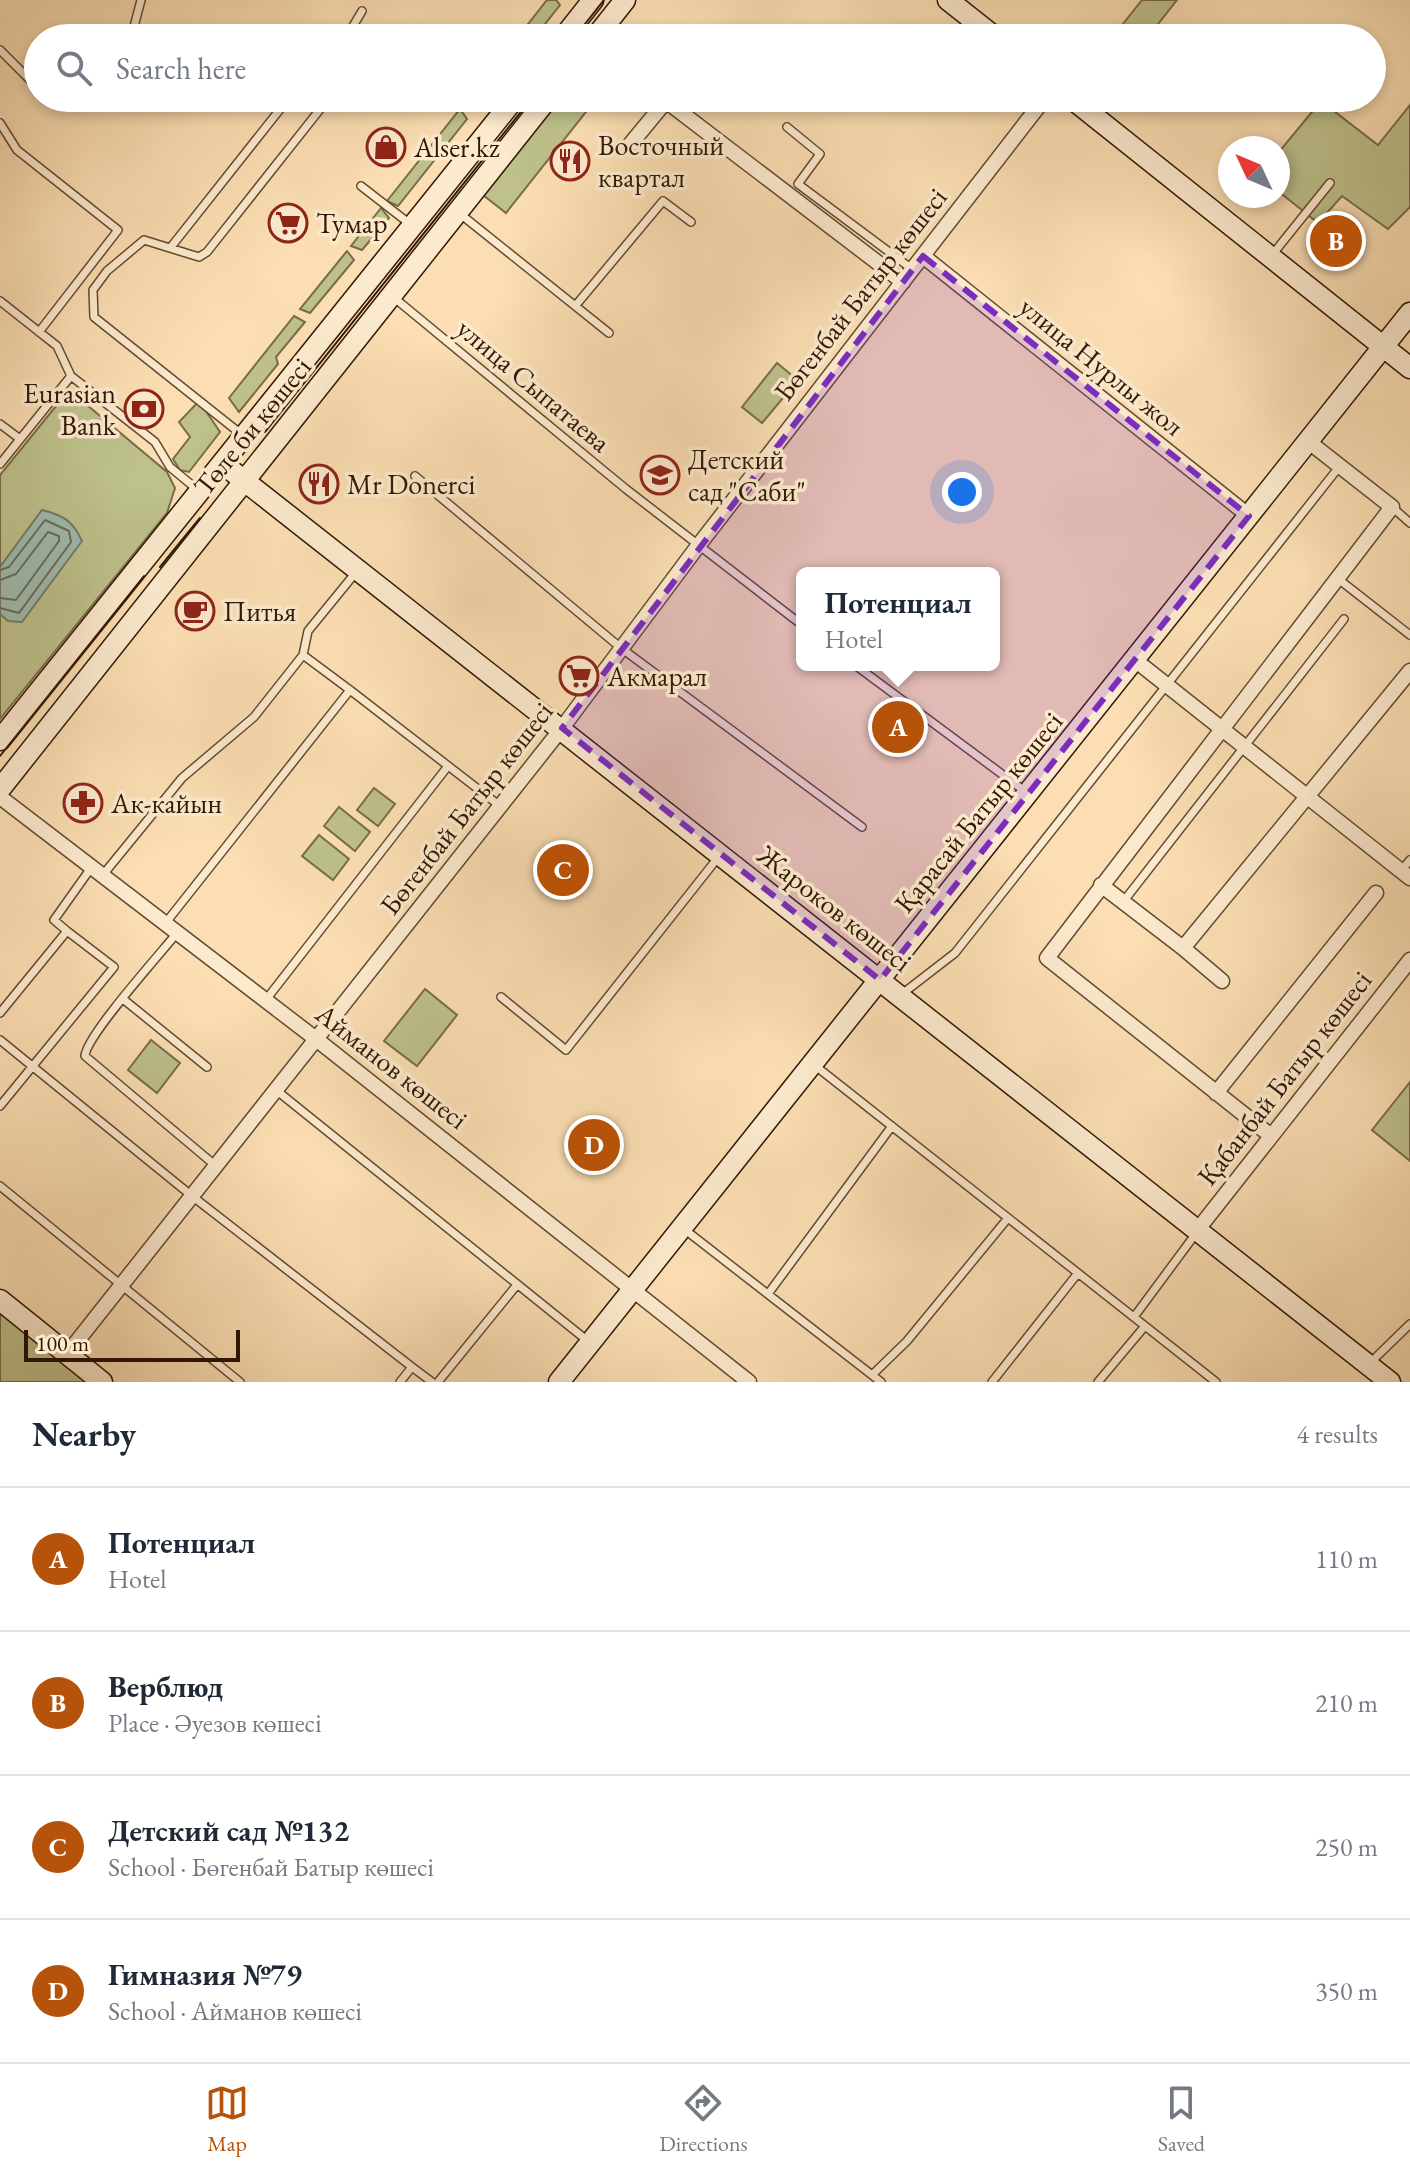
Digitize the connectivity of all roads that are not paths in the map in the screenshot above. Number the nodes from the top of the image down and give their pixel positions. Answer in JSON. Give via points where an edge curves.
{"nodes":[{"id":1,"x":141,"y":0,"type":"edge"},
{"id":2,"x":625,"y":0,"type":"edge"},
{"id":3,"x":948,"y":0,"type":"edge"},
{"id":4,"x":584,"y":3,"type":"edge"},
{"id":5,"x":362,"y":11,"type":"dead end"},
{"id":6,"x":135,"y":24,"type":"edge"},
{"id":7,"x":354,"y":24,"type":"edge"},
{"id":8,"x":571,"y":24,"type":"edge"},
{"id":9,"x":606,"y":24,"type":"edge"},
{"id":10,"x":978,"y":24,"type":"edge"},
{"id":11,"x":0,"y":50,"type":"edge"},
{"id":12,"x":24,"y":74,"type":"edge"},
{"id":13,"x":278,"y":112,"type":"edge"},
{"id":14,"x":318,"y":112,"type":"edge"},
{"id":15,"x":504,"y":112,"type":"edge"},
{"id":16,"x":537,"y":112,"type":"edge"},
{"id":17,"x":657,"y":112,"type":"edge"},
{"id":18,"x":680,"y":112,"type":"edge"},
{"id":19,"x":1034,"y":112,"type":"edge"},
{"id":20,"x":1089,"y":112,"type":"edge"},
{"id":21,"x":0,"y":123,"type":"edge"},
{"id":22,"x":787,"y":127,"type":"dead end"},
{"id":23,"x":297,"y":137,"type":"junction"},
{"id":24,"x":307,"y":145,"type":"dead end"},
{"id":25,"x":628,"y":147,"type":"dead end"},
{"id":26,"x":1330,"y":183,"type":"dead end"},
{"id":27,"x":361,"y":186,"type":"dead end"},
{"id":28,"x":458,"y":212,"type":"junction"},
{"id":29,"x":691,"y":222,"type":"dead end"},
{"id":30,"x":413,"y":226,"type":"junction"},
{"id":31,"x":171,"y":247,"type":"junction"},
{"id":32,"x":923,"y":256,"type":"junction"},
{"id":33,"x":1271,"y":257,"type":"junction"},
{"id":34,"x":912,"y":269,"type":"junction"},
{"id":35,"x":903,"y":282,"type":"junction"},
{"id":36,"x":391,"y":296,"type":"junction"},
{"id":37,"x":0,"y":301,"type":"edge"},
{"id":38,"x":576,"y":305,"type":"junction"},
{"id":39,"x":1410,"y":313,"type":"edge"},
{"id":40,"x":39,"y":332,"type":"junction"},
{"id":41,"x":609,"y":333,"type":"dead end"},
{"id":42,"x":1384,"y":347,"type":"junction"},
{"id":43,"x":1410,"y":368,"type":"edge"},
{"id":44,"x":71,"y":376,"type":"junction"},
{"id":45,"x":0,"y":424,"type":"edge"},
{"id":46,"x":244,"y":437,"type":"junction"},
{"id":47,"x":20,"y":439,"type":"junction"},
{"id":48,"x":1309,"y":442,"type":"junction"},
{"id":49,"x":0,"y":464,"type":"edge"},
{"id":50,"x":223,"y":464,"type":"junction"},
{"id":51,"x":1340,"y":466,"type":"junction"},
{"id":52,"x":415,"y":476,"type":"dead end"},
{"id":53,"x":244,"y":481,"type":"junction"},
{"id":54,"x":200,"y":492,"type":"junction"},
{"id":55,"x":1392,"y":507,"type":"junction"},
{"id":56,"x":1249,"y":516,"type":"junction"},
{"id":57,"x":1410,"y":523,"type":"edge"},
{"id":58,"x":698,"y":546,"type":"junction"},
{"id":59,"x":358,"y":569,"type":"junction"},
{"id":60,"x":135,"y":570,"type":"junction"},
{"id":61,"x":1337,"y":578,"type":"junction"},
{"id":62,"x":161,"y":585,"type":"junction"},
{"id":63,"x":1344,"y":619,"type":"dead end"},
{"id":64,"x":796,"y":620,"type":"edge"},
{"id":65,"x":1410,"y":635,"type":"edge"},
{"id":66,"x":621,"y":648,"type":"junction"},
{"id":67,"x":303,"y":655,"type":"junction"},
{"id":68,"x":1135,"y":660,"type":"junction"},
{"id":69,"x":863,"y":671,"type":"edge"},
{"id":70,"x":1410,"y":671,"type":"edge"},
{"id":71,"x":1166,"y":685,"type":"junction"},
{"id":72,"x":350,"y":690,"type":"junction"},
{"id":73,"x":562,"y":728,"type":"junction"},
{"id":74,"x":1219,"y":728,"type":"junction"},
{"id":75,"x":0,"y":740,"type":"edge"},
{"id":76,"x":1242,"y":746,"type":"junction"},
{"id":77,"x":448,"y":766,"type":"junction"},
{"id":78,"x":0,"y":789,"type":"edge"},
{"id":79,"x":1028,"y":794,"type":"junction"},
{"id":80,"x":0,"y":797,"type":"edge"},
{"id":81,"x":1307,"y":797,"type":"junction"},
{"id":82,"x":500,"y":806,"type":"junction"},
{"id":83,"x":862,"y":827,"type":"dead end"},
{"id":84,"x":721,"y":853,"type":"junction"},
{"id":85,"x":1407,"y":870,"type":"edge"},
{"id":86,"x":96,"y":872,"type":"junction"},
{"id":87,"x":1101,"y":885,"type":"junction"},
{"id":88,"x":1376,"y":893,"type":"dead end"},
{"id":89,"x":1123,"y":902,"type":"junction"},
{"id":90,"x":170,"y":929,"type":"junction"},
{"id":91,"x":67,"y":931,"type":"junction"},
{"id":92,"x":1183,"y":948,"type":"junction"},
{"id":93,"x":1410,"y":960,"type":"edge"},
{"id":94,"x":880,"y":980,"type":"junction"},
{"id":95,"x":1222,"y":981,"type":"dead end"},
{"id":96,"x":900,"y":995,"type":"junction"},
{"id":97,"x":501,"y":997,"type":"dead end"},
{"id":98,"x":123,"y":999,"type":"junction"},
{"id":99,"x":265,"y":1001,"type":"junction"},
{"id":100,"x":0,"y":1013,"type":"edge"},
{"id":101,"x":316,"y":1039,"type":"junction"},
{"id":102,"x":0,"y":1040,"type":"edge"},
{"id":103,"x":813,"y":1063,"type":"junction"},
{"id":104,"x":32,"y":1067,"type":"junction"},
{"id":105,"x":207,"y":1067,"type":"dead end"},
{"id":106,"x":276,"y":1090,"type":"junction"},
{"id":107,"x":1216,"y":1093,"type":"junction"},
{"id":108,"x":0,"y":1106,"type":"edge"},
{"id":109,"x":892,"y":1126,"type":"junction"},
{"id":110,"x":1270,"y":1135,"type":"junction"},
{"id":111,"x":216,"y":1166,"type":"junction"},
{"id":112,"x":0,"y":1186,"type":"edge"},
{"id":113,"x":192,"y":1196,"type":"junction"},
{"id":114,"x":1008,"y":1218,"type":"junction"},
{"id":115,"x":682,"y":1228,"type":"junction"},
{"id":116,"x":1199,"y":1228,"type":"junction"},
{"id":117,"x":1078,"y":1273,"type":"junction"},
{"id":118,"x":122,"y":1284,"type":"junction"},
{"id":119,"x":516,"y":1286,"type":"junction"},
{"id":120,"x":634,"y":1288,"type":"junction"},
{"id":121,"x":768,"y":1294,"type":"junction"},
{"id":122,"x":0,"y":1300,"type":"edge"},
{"id":123,"x":1134,"y":1317,"type":"junction"},
{"id":124,"x":1410,"y":1324,"type":"edge"},
{"id":125,"x":1145,"y":1326,"type":"junction"},
{"id":126,"x":590,"y":1343,"type":"junction"},
{"id":127,"x":67,"y":1354,"type":"junction"},
{"id":128,"x":1369,"y":1365,"type":"junction"},
{"id":129,"x":412,"y":1367,"type":"junction"},
{"id":130,"x":872,"y":1375,"type":"junction"},
{"id":131,"x":102,"y":1382,"type":"edge"},
{"id":132,"x":240,"y":1382,"type":"edge"},
{"id":133,"x":400,"y":1382,"type":"edge"},
{"id":134,"x":432,"y":1382,"type":"edge"},
{"id":135,"x":438,"y":1382,"type":"edge"},
{"id":136,"x":559,"y":1382,"type":"edge"},
{"id":137,"x":749,"y":1382,"type":"edge"},
{"id":138,"x":881,"y":1382,"type":"edge"},
{"id":139,"x":992,"y":1382,"type":"edge"},
{"id":140,"x":1098,"y":1382,"type":"edge"},
{"id":141,"x":1215,"y":1382,"type":"edge"},
{"id":142,"x":1390,"y":1382,"type":"edge"}],
"edges":[{"from":1,"to":6,"type":"lane"},
{"from":2,"to":9,"type":"street"},
{"from":3,"to":10,"type":"street"},
{"from":4,"to":8,"type":"street"},
{"from":5,"to":7,"type":"lane"},
{"from":11,"to":12,"type":"lane"},
{"from":13,"to":31,"type":"lane"},
{"from":14,"to":23,"type":"lane"},
{"from":15,"to":30,"type":"street","name":"Төле би көшесі"},
{"from":16,"to":28,"type":"street","name":"Төле би көшесі"},
{"from":17,"to":25,"type":"street"},
{"from":18,"to":35,"type":"street"},
{"from":19,"to":32,"type":"street","name":"Бөгенбай Батыр көшесі"},
{"from":20,"to":33,"type":"street"},
{"from":21,"to":40,"type":"lane","via":[[17,150],[118,230]]},
{"from":22,"to":34,"type":"lane","via":[[820,154],[798,184]]},
{"from":23,"to":24,"type":"lane"},
{"from":23,"to":31,"type":"lane","via":[[207,252],[199,257]]},
{"from":26,"to":33,"type":"lane"},
{"from":27,"to":30,"type":"lane"},
{"from":28,"to":36,"type":"street","name":"Төле би көшесі"},
{"from":28,"to":38,"type":"lane"},
{"from":29,"to":38,"type":"lane","via":[[663,201]]},
{"from":30,"to":46,"type":"street","name":"Төле би көшесі"},
{"from":31,"to":46,"type":"lane","via":[[144,240],[132,247],[93,290],[94,317]]},
{"from":32,"to":34,"type":"street","name":"Бөгенбай Батыр көшесі"},
{"from":32,"to":56,"type":"street","name":"улица Нурлы жол"},
{"from":33,"to":42,"type":"street"},
{"from":34,"to":35,"type":"street","name":"Бөгенбай Батыр көшесі"},
{"from":35,"to":58,"type":"street","name":"Бөгенбай Батыр көшесі"},
{"from":36,"to":53,"type":"street","name":"Төле би көшесі"},
{"from":36,"to":58,"type":"lane","name":"улица Сыпатаева"},
{"from":37,"to":40,"type":"lane"},
{"from":38,"to":41,"type":"lane"},
{"from":39,"to":42,"type":"street","name":"Қарасай Батыр көшесі"},
{"from":40,"to":44,"type":"lane","via":[[57,346]]},
{"from":42,"to":43,"type":"street"},
{"from":42,"to":48,"type":"street","name":"Қарасай Батыр көшесі"},
{"from":44,"to":47,"type":"lane"},
{"from":44,"to":54,"type":"lane","via":[[155,442],[170,467]]},
{"from":45,"to":47,"type":"lane"},
{"from":46,"to":50,"type":"street","name":"Төле би көшесі"},
{"from":47,"to":49,"type":"lane"},
{"from":48,"to":51,"type":"street"},
{"from":48,"to":56,"type":"street","name":"Қарасай Батыр көшесі"},
{"from":50,"to":53,"type":"street","name":"Жароков көшесі"},
{"from":50,"to":54,"type":"street","name":"Төле би көшесі"},
{"from":51,"to":55,"type":"street"},
{"from":51,"to":71,"type":"lane"},
{"from":52,"to":66,"type":"lane"},
{"from":53,"to":59,"type":"street","name":"Жароков көшесі"},
{"from":53,"to":62,"type":"street","name":"Төле би көшесі"},
{"from":54,"to":60,"type":"street","name":"Төле би көшесі"},
{"from":55,"to":57,"type":"lane"},
{"from":55,"to":61,"type":"street"},
{"from":56,"to":68,"type":"street","name":"Қарасай Батыр көшесі"},
{"from":58,"to":64,"type":"lane","name":"улица Сыпатаева"},
{"from":58,"to":66,"type":"street","name":"Бөгенбай Батыр көшесі"},
{"from":59,"to":67,"type":"lane","via":[[308,631]]},
{"from":59,"to":73,"type":"street","name":"Жароков көшесі"},
{"from":60,"to":62,"type":"street","via":[[155,572]]},
{"from":60,"to":75,"type":"street","name":"Төле би көшесі"},
{"from":61,"to":65,"type":"lane"},
{"from":61,"to":74,"type":"street"},
{"from":62,"to":78,"type":"street","name":"Төле би көшесі"},
{"from":63,"to":76,"type":"lane"},
{"from":66,"to":73,"type":"street","name":"Бөгенбай Батыр көшесі"},
{"from":66,"to":83,"type":"lane"},
{"from":67,"to":72,"type":"lane"},
{"from":67,"to":86,"type":"lane","via":[[254,717],[182,778]]},
{"from":68,"to":71,"type":"street"},
{"from":68,"to":79,"type":"street","name":"Қарасай Батыр көшесі"},
{"from":69,"to":79,"type":"lane"},
{"from":70,"to":81,"type":"street"},
{"from":71,"to":74,"type":"street"},
{"from":71,"to":96,"type":"lane","via":[[955,953]]},
{"from":72,"to":77,"type":"lane"},
{"from":72,"to":90,"type":"lane"},
{"from":73,"to":82,"type":"street","name":"Бөгенбай Батыр көшесі"},
{"from":73,"to":84,"type":"street","name":"Жароков көшесі"},
{"from":74,"to":76,"type":"street"},
{"from":74,"to":87,"type":"street"},
{"from":76,"to":81,"type":"street"},
{"from":76,"to":89,"type":"lane"},
{"from":77,"to":82,"type":"lane"},
{"from":77,"to":99,"type":"lane"},
{"from":79,"to":94,"type":"street","name":"Қарасай Батыр көшесі"},
{"from":80,"to":86,"type":"street","name":"Айманов көшесі"},
{"from":81,"to":85,"type":"street"},
{"from":81,"to":92,"type":"street"},
{"from":82,"to":101,"type":"street","name":"Бөгенбай Батыр көшесі"},
{"from":84,"to":94,"type":"street","name":"Жароков көшесі"},
{"from":84,"to":97,"type":"lane","via":[[566,1050]]},
{"from":86,"to":90,"type":"street","name":"Айманов көшесі"},
{"from":86,"to":91,"type":"lane","via":[[54,920]]},
{"from":87,"to":89,"type":"street"},
{"from":87,"to":107,"type":"street","via":[[1047,958]]},
{"from":88,"to":107,"type":"street"},
{"from":89,"to":92,"type":"street"},
{"from":90,"to":98,"type":"lane"},
{"from":90,"to":99,"type":"street","name":"Айманов көшесі"},
{"from":91,"to":100,"type":"lane"},
{"from":91,"to":104,"type":"lane","via":[[114,967]]},
{"from":92,"to":95,"type":"street"},
{"from":93,"to":110,"type":"street","name":"Қабанбай Батыр көшесі"},
{"from":94,"to":96,"type":"street","name":"Жароков көшесі"},
{"from":94,"to":103,"type":"street","name":"Қарасай Батыр көшесі"},
{"from":96,"to":116,"type":"street","name":"Жароков көшесі"},
{"from":98,"to":105,"type":"lane"},
{"from":98,"to":111,"type":"lane","via":[[85,1056]]},
{"from":99,"to":101,"type":"street","name":"Айманов көшесі"},
{"from":101,"to":106,"type":"street","name":"Бөгенбай Батыр көшесі"},
{"from":101,"to":120,"type":"street","name":"Айманов көшесі"},
{"from":102,"to":104,"type":"lane"},
{"from":103,"to":109,"type":"lane"},
{"from":103,"to":115,"type":"street","name":"Қарасай Батыр көшесі"},
{"from":104,"to":108,"type":"lane"},
{"from":104,"to":113,"type":"lane"},
{"from":106,"to":111,"type":"street","name":"Бөгенбай Батыр көшесі"},
{"from":106,"to":119,"type":"lane"},
{"from":107,"to":110,"type":"street"},
{"from":109,"to":114,"type":"lane"},
{"from":109,"to":121,"type":"lane"},
{"from":110,"to":116,"type":"street","name":"Қабанбай Батыр көшесі"},
{"from":111,"to":113,"type":"street","name":"Бөгенбай Батыр көшесі"},
{"from":112,"to":118,"type":"lane"},
{"from":113,"to":118,"type":"street","name":"Бөгенбай Батыр көшесі"},
{"from":113,"to":129,"type":"lane"},
{"from":114,"to":117,"type":"lane"},
{"from":114,"to":130,"type":"lane","via":[[907,1341]]},
{"from":115,"to":120,"type":"street","name":"Қарасай Батыр көшесі"},
{"from":115,"to":121,"type":"lane"},
{"from":116,"to":123,"type":"lane"},
{"from":116,"to":128,"type":"street","name":"Жароков көшесі"},
{"from":117,"to":123,"type":"lane"},
{"from":117,"to":139,"type":"lane"},
{"from":118,"to":127,"type":"street","name":"Бөгенбай Батыр көшесі"},
{"from":118,"to":132,"type":"lane"},
{"from":119,"to":126,"type":"lane"},
{"from":119,"to":135,"type":"lane"},
{"from":120,"to":126,"type":"street","name":"Қарасай Батыр көшесі"},
{"from":120,"to":137,"type":"street","name":"Айманов көшесі"},
{"from":121,"to":130,"type":"lane"},
{"from":122,"to":127,"type":"street"},
{"from":123,"to":125,"type":"lane"},
{"from":124,"to":128,"type":"lane"},
{"from":125,"to":140,"type":"lane"},
{"from":125,"to":141,"type":"lane"},
{"from":126,"to":136,"type":"street","name":"Қарасай Батыр көшесі"},
{"from":127,"to":131,"type":"street"},
{"from":128,"to":142,"type":"street","name":"Жароков көшесі"},
{"from":129,"to":133,"type":"lane"},
{"from":129,"to":134,"type":"lane"},
{"from":130,"to":138,"type":"lane"}]}
